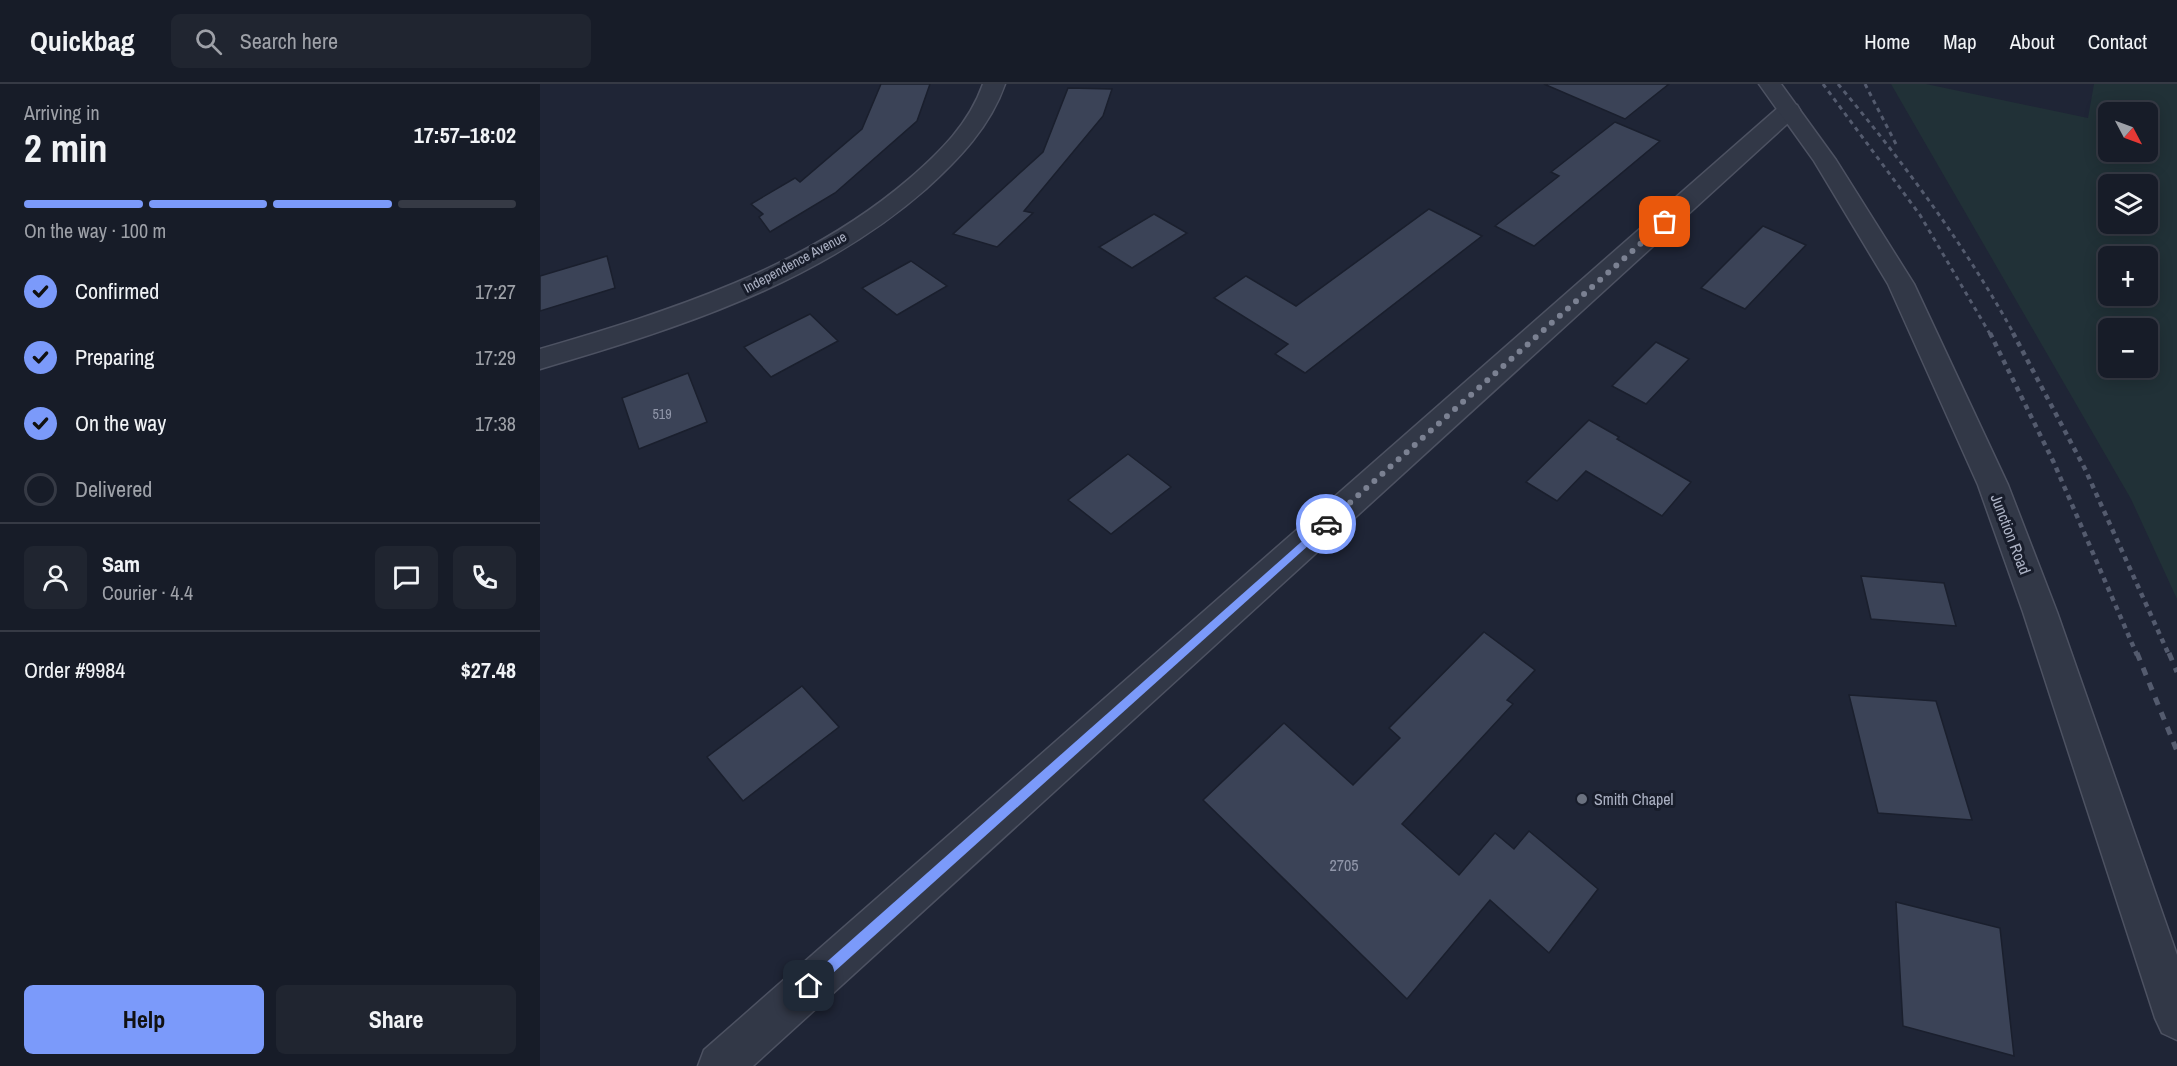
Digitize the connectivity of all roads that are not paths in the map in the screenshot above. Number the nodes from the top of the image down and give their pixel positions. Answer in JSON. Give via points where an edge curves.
{"nodes":[{"id":1,"x":994,"y":84,"type":"edge"},
{"id":2,"x":1770,"y":84,"type":"edge"},
{"id":3,"x":1790,"y":110,"type":"junction"},
{"id":4,"x":540,"y":359,"type":"edge"},
{"id":5,"x":2177,"y":1018,"type":"edge"},
{"id":6,"x":720,"y":1066,"type":"edge"}],
"edges":[{"from":1,"to":4,"type":"street","name":"Independence Avenue","via":[[975,122],[952,152],[885,211],[837,242],[722,299]]},
{"from":2,"to":3,"type":"street","name":"Junction Road"},
{"from":3,"to":5,"type":"street","name":"Junction Road","via":[[1901,284],[1993,485],[2044,623]]},
{"from":3,"to":6,"type":"street"}]}
